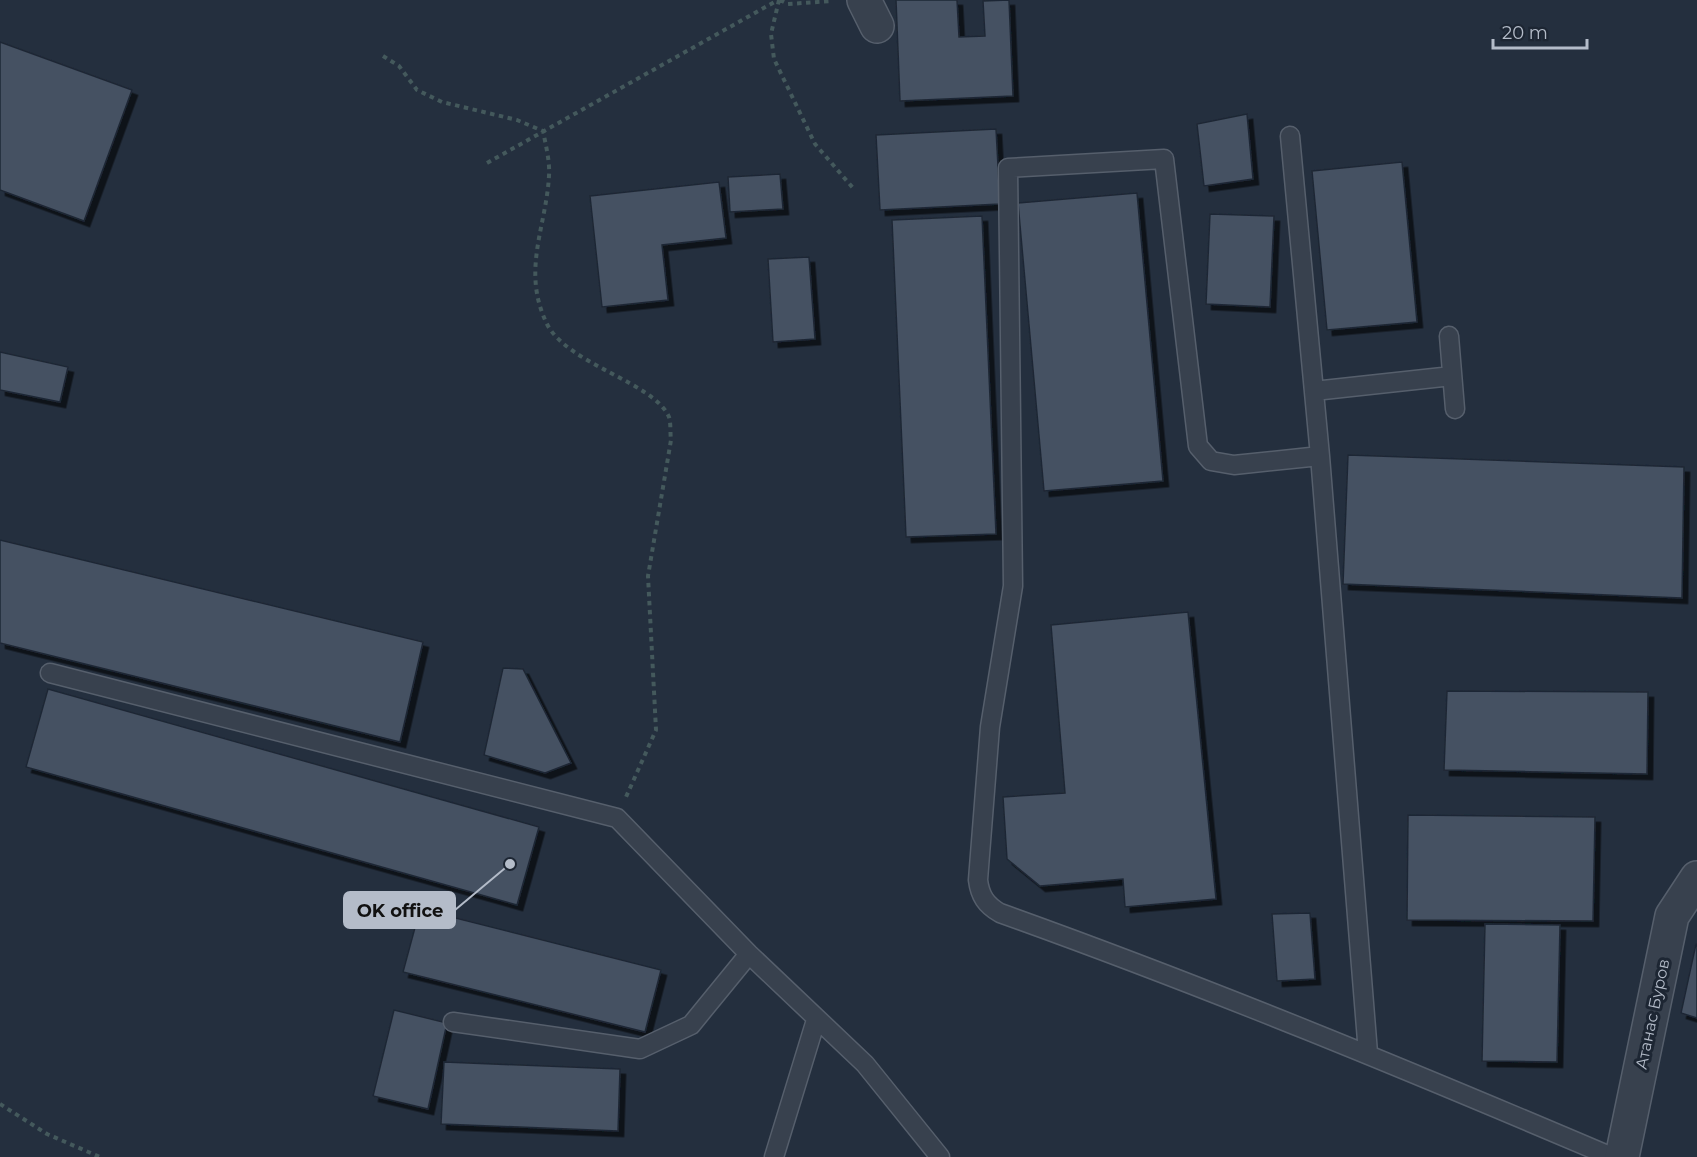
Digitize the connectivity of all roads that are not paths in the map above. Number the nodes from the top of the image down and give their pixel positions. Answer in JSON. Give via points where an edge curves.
{"nodes":[{"id":1,"x":1290,"y":136,"type":"dead end"},
{"id":2,"x":1449,"y":336,"type":"dead end"},
{"id":3,"x":1452,"y":376,"type":"junction"},
{"id":4,"x":1314,"y":391,"type":"junction"},
{"id":5,"x":1455,"y":409,"type":"dead end"},
{"id":6,"x":1320,"y":456,"type":"junction"},
{"id":7,"x":50,"y":673,"type":"dead end"},
{"id":8,"x":1697,"y":878,"type":"edge"},
{"id":9,"x":749,"y":954,"type":"junction"},
{"id":10,"x":816,"y":1020,"type":"junction"},
{"id":11,"x":453,"y":1022,"type":"dead end"},
{"id":12,"x":1368,"y":1053,"type":"junction"},
{"id":13,"x":774,"y":1157,"type":"edge"},
{"id":14,"x":940,"y":1157,"type":"edge"},
{"id":15,"x":1612,"y":1157,"type":"edge"},
{"id":16,"x":1622,"y":1157,"type":"edge"}],
"edges":[{"from":1,"to":4,"type":"lane"},
{"from":2,"to":3,"type":"lane"},
{"from":3,"to":4,"type":"lane"},
{"from":3,"to":5,"type":"lane"},
{"from":4,"to":6,"type":"lane"},
{"from":6,"to":12,"type":"lane"},
{"from":6,"to":12,"type":"lane","via":[[1234,465],[1211,461],[1198,446],[1164,159],[1008,168],[1013,586],[990,727],[979,891],[991,908],[1000,913],[1157,969]]},
{"from":7,"to":9,"type":"lane","via":[[616,818]]},
{"from":8,"to":16,"type":"street","name":"Атанас Буров","via":[[1672,916]]},
{"from":9,"to":10,"type":"lane"},
{"from":9,"to":11,"type":"lane","via":[[691,1025],[640,1049]]},
{"from":10,"to":13,"type":"lane"},
{"from":10,"to":14,"type":"lane","via":[[865,1064]]},
{"from":12,"to":15,"type":"lane"}]}
